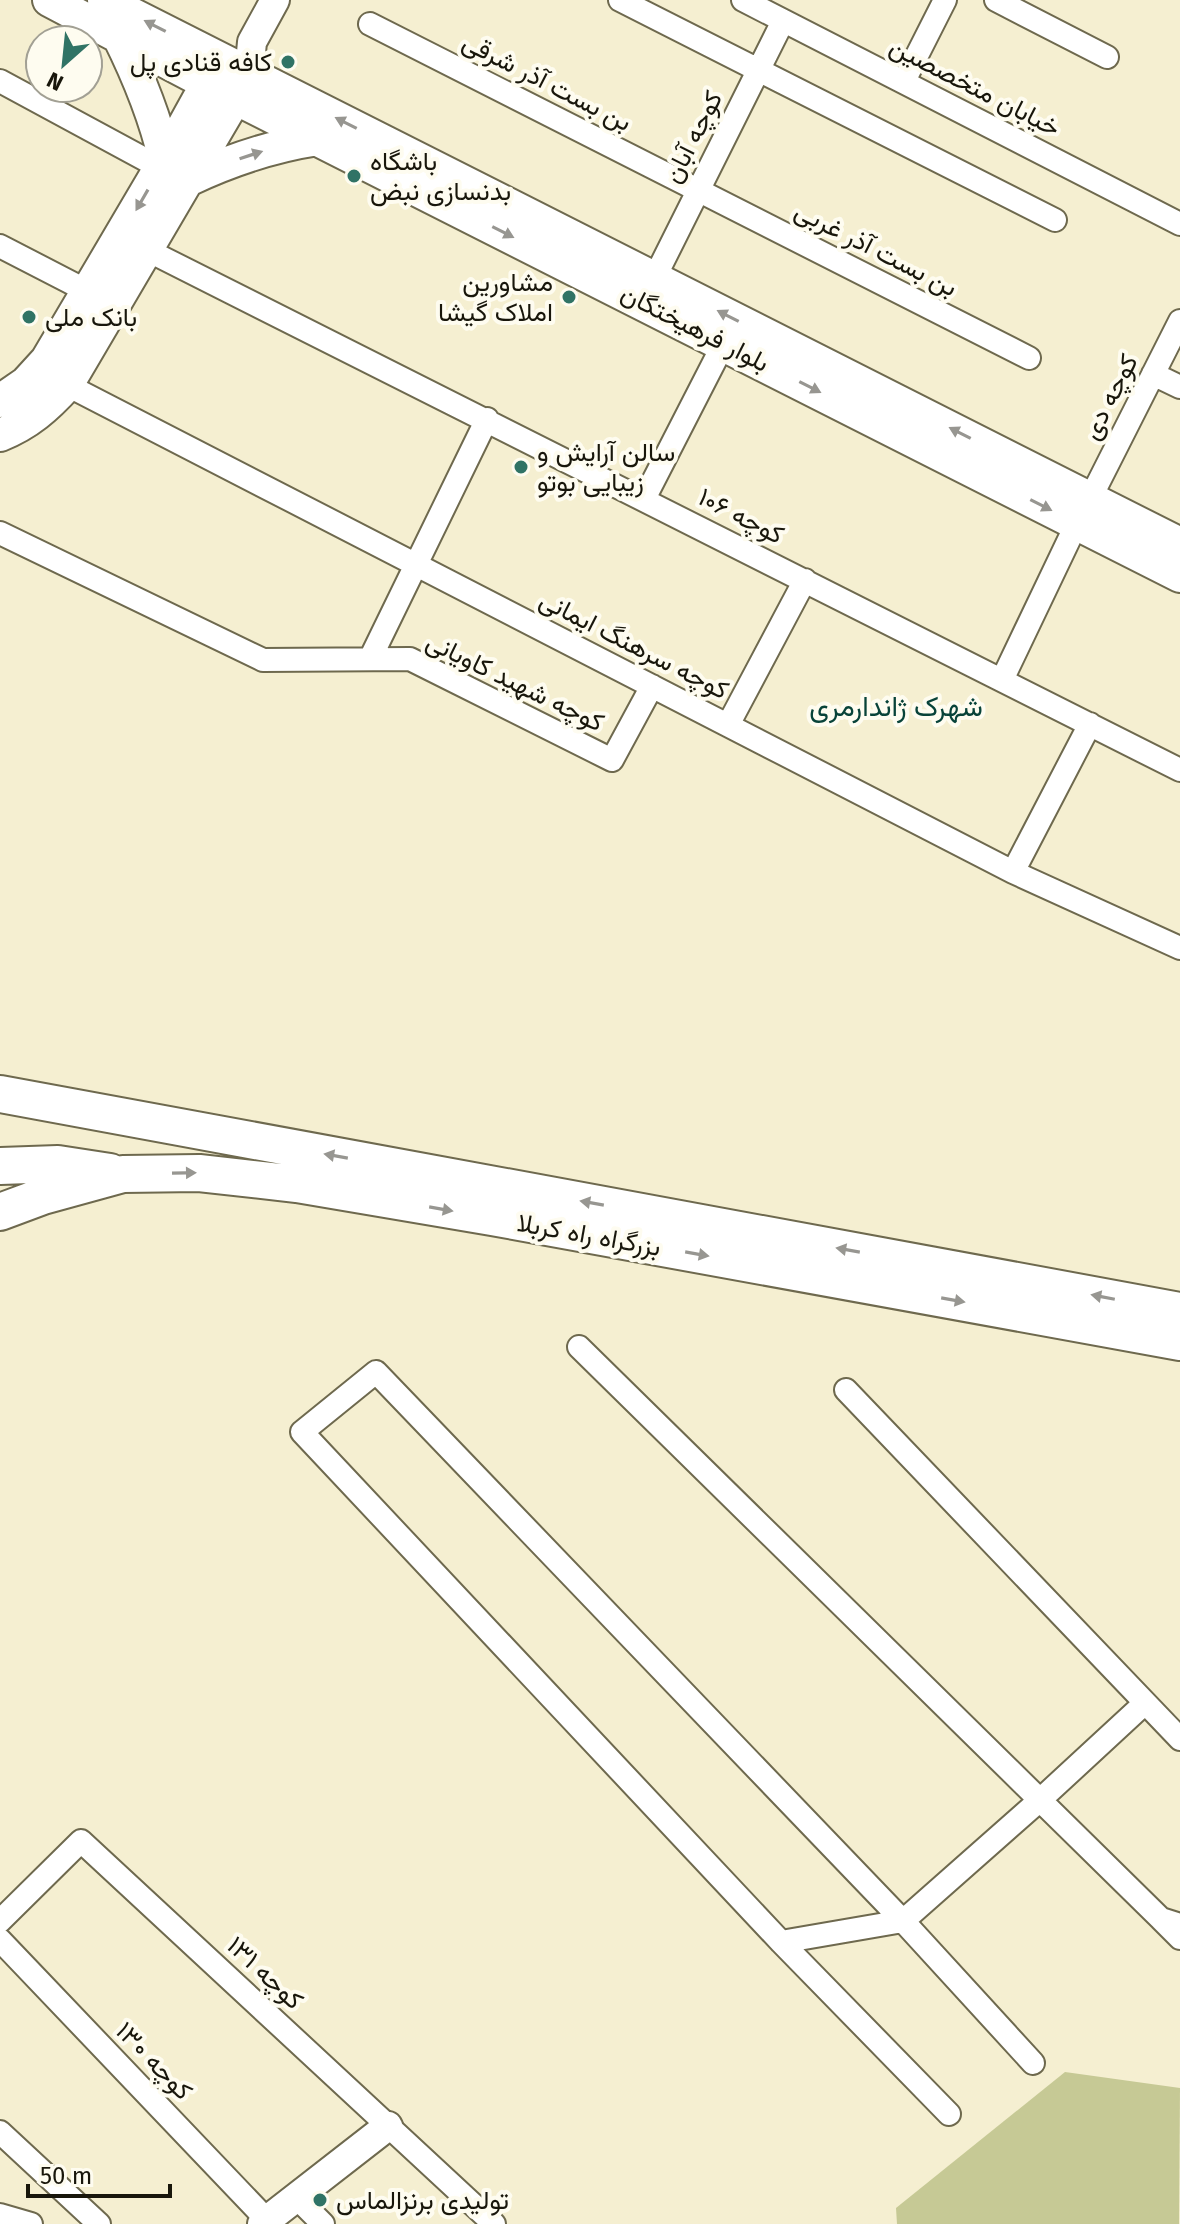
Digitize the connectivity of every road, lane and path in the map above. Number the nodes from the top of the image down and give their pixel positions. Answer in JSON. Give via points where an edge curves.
{"nodes":[{"id":1,"x":49,"y":0,"type":"edge"},
{"id":2,"x":104,"y":0,"type":"edge"},
{"id":3,"x":275,"y":0,"type":"edge"},
{"id":4,"x":620,"y":0,"type":"edge"},
{"id":5,"x":743,"y":0,"type":"edge"},
{"id":6,"x":945,"y":0,"type":"edge"},
{"id":7,"x":996,"y":0,"type":"edge"},
{"id":8,"x":783,"y":21,"type":"junction"},
{"id":9,"x":370,"y":24,"type":"dead end"},
{"id":10,"x":118,"y":35,"type":"junction"},
{"id":11,"x":1107,"y":57,"type":"dead end"},
{"id":12,"x":758,"y":69,"type":"junction"},
{"id":13,"x":228,"y":79,"type":"junction"},
{"id":14,"x":0,"y":81,"type":"edge"},
{"id":15,"x":904,"y":81,"type":"junction"},
{"id":16,"x":318,"y":139,"type":"junction"},
{"id":17,"x":172,"y":169,"type":"junction"},
{"id":18,"x":697,"y":190,"type":"junction"},
{"id":19,"x":1055,"y":220,"type":"dead end"},
{"id":20,"x":1180,"y":224,"type":"edge"},
{"id":21,"x":0,"y":246,"type":"edge"},
{"id":22,"x":147,"y":250,"type":"junction"},
{"id":23,"x":654,"y":279,"type":"junction"},
{"id":24,"x":89,"y":292,"type":"junction"},
{"id":25,"x":1180,"y":321,"type":"edge"},
{"id":26,"x":724,"y":343,"type":"junction"},
{"id":27,"x":1029,"y":358,"type":"dead end"},
{"id":28,"x":1153,"y":374,"type":"junction"},
{"id":29,"x":67,"y":385,"type":"junction"},
{"id":30,"x":1180,"y":387,"type":"edge"},
{"id":31,"x":0,"y":401,"type":"edge"},
{"id":32,"x":487,"y":419,"type":"junction"},
{"id":33,"x":0,"y":435,"type":"edge"},
{"id":34,"x":644,"y":499,"type":"junction"},
{"id":35,"x":1084,"y":511,"type":"junction"},
{"id":36,"x":0,"y":533,"type":"edge"},
{"id":37,"x":1180,"y":544,"type":"edge"},
{"id":38,"x":417,"y":565,"type":"junction"},
{"id":39,"x":1180,"y":576,"type":"edge"},
{"id":40,"x":805,"y":580,"type":"junction"},
{"id":41,"x":370,"y":659,"type":"junction"},
{"id":42,"x":1002,"y":680,"type":"junction"},
{"id":43,"x":652,"y":686,"type":"junction"},
{"id":44,"x":1090,"y":724,"type":"junction"},
{"id":45,"x":728,"y":725,"type":"junction"},
{"id":46,"x":1180,"y":770,"type":"edge"},
{"id":47,"x":1013,"y":872,"type":"junction"},
{"id":48,"x":1180,"y":948,"type":"edge"},
{"id":49,"x":9,"y":1097,"type":"edge"},
{"id":50,"x":0,"y":1166,"type":"edge"},
{"id":51,"x":123,"y":1174,"type":"junction"},
{"id":52,"x":0,"y":1212,"type":"edge"},
{"id":53,"x":1180,"y":1311,"type":"edge"},
{"id":54,"x":1126,"y":1332,"type":"junction"},
{"id":55,"x":1180,"y":1342,"type":"edge"},
{"id":56,"x":579,"y":1347,"type":"dead end"},
{"id":57,"x":1180,"y":1357,"type":"edge"},
{"id":58,"x":846,"y":1390,"type":"dead end"},
{"id":59,"x":1145,"y":1703,"type":"junction"},
{"id":60,"x":1180,"y":1739,"type":"edge"},
{"id":61,"x":1040,"y":1800,"type":"junction"},
{"id":62,"x":0,"y":1921,"type":"edge"},
{"id":63,"x":903,"y":1921,"type":"junction"},
{"id":64,"x":1170,"y":1922,"type":"edge"},
{"id":65,"x":1180,"y":1938,"type":"edge"},
{"id":66,"x":0,"y":1940,"type":"edge"},
{"id":67,"x":781,"y":1942,"type":"junction"},
{"id":68,"x":1033,"y":2063,"type":"dead end"},
{"id":69,"x":949,"y":2114,"type":"dead end"},
{"id":70,"x":388,"y":2126,"type":"junction"},
{"id":71,"x":0,"y":2132,"type":"edge"},
{"id":72,"x":296,"y":2197,"type":"junction"},
{"id":73,"x":0,"y":2215,"type":"edge"},
{"id":74,"x":265,"y":2222,"type":"edge"},
{"id":75,"x":31,"y":2224,"type":"edge"},
{"id":76,"x":99,"y":2224,"type":"edge"},
{"id":77,"x":323,"y":2224,"type":"edge"},
{"id":78,"x":494,"y":2224,"type":"edge"}],
"edges":[{"from":1,"to":10,"type":"main road"},
{"from":13,"to":2,"type":"main road","one_way":true},
{"from":3,"to":13,"type":"street"},
{"from":4,"to":12,"type":"street"},
{"from":5,"to":8,"type":"street","name":"خیابان متخصصین"},
{"from":6,"to":15,"type":"street"},
{"from":7,"to":11,"type":"street"},
{"from":8,"to":12,"type":"street","name":"کوچه آبان"},
{"from":8,"to":15,"type":"street","name":"خیابان متخصصین"},
{"from":9,"to":18,"type":"street","name":"بن بست آذر شرقی"},
{"from":10,"to":13,"type":"main road"},
{"from":10,"to":17,"type":"main road"},
{"from":12,"to":18,"type":"street","name":"کوچه آبان"},
{"from":12,"to":19,"type":"street"},
{"from":13,"to":16,"type":"main road","name":"بلوار فرهیختگان"},
{"from":13,"to":17,"type":"main road"},
{"from":23,"to":13,"type":"main road","name":"بلوار فرهیختگان","one_way":true},
{"from":14,"to":17,"type":"street"},
{"from":15,"to":20,"type":"street","name":"خیابان متخصصین"},
{"from":17,"to":16,"type":"main road","one_way":true,"via":[[221,165]]},
{"from":16,"to":26,"type":"main road","name":"بلوار فرهیختگان","one_way":true},
{"from":17,"to":22,"type":"main road"},
{"from":17,"to":24,"type":"main road","one_way":true},
{"from":18,"to":23,"type":"street","name":"کوچه آبان"},
{"from":18,"to":27,"type":"street","name":"بن بست آذر غربی"},
{"from":21,"to":24,"type":"street"},
{"from":22,"to":29,"type":"main road"},
{"from":22,"to":32,"type":"street","name":"کوچه ۱۰۶"},
{"from":35,"to":23,"type":"main road","name":"بلوار فرهیختگان","one_way":true},
{"from":24,"to":31,"type":"main road","via":[[47,360]]},
{"from":25,"to":28,"type":"street","name":"کوچه دی"},
{"from":26,"to":34,"type":"street"},
{"from":26,"to":35,"type":"main road","name":"بلوار فرهیختگان","one_way":true},
{"from":28,"to":30,"type":"street"},
{"from":28,"to":35,"type":"street","name":"کوچه دی"},
{"from":29,"to":33,"type":"main road","via":[[21,427]]},
{"from":29,"to":38,"type":"street","name":"کوچه سرهنگ ایمانی"},
{"from":32,"to":34,"type":"street","name":"کوچه ۱۰۶"},
{"from":32,"to":38,"type":"street"},
{"from":34,"to":40,"type":"street","name":"کوچه ۱۰۶"},
{"from":35,"to":37,"type":"main road","name":"بلوار فرهیختگان"},
{"from":35,"to":39,"type":"main road","name":"بلوار فرهیختگان"},
{"from":35,"to":42,"type":"street","name":"کوچه دی"},
{"from":36,"to":41,"type":"street","name":"کوچه شهید کاویانی","via":[[263,660]]},
{"from":38,"to":41,"type":"street"},
{"from":38,"to":43,"type":"street","name":"کوچه سرهنگ ایمانی"},
{"from":40,"to":42,"type":"street","name":"کوچه ۱۰۶"},
{"from":40,"to":45,"type":"street"},
{"from":41,"to":43,"type":"street","name":"کوچه شهید کاویانی","via":[[410,659],[612,760]]},
{"from":42,"to":44,"type":"street","name":"کوچه ۱۰۶"},
{"from":43,"to":45,"type":"street","name":"کوچه سرهنگ ایمانی"},
{"from":44,"to":46,"type":"street","name":"کوچه ۱۰۶"},
{"from":44,"to":47,"type":"street"},
{"from":45,"to":47,"type":"street","name":"کوچه سرهنگ ایمانی"},
{"from":47,"to":48,"type":"street","name":"کوچه سرهنگ ایمانی"},
{"from":53,"to":49,"type":"highway","name":"بزرگراه راه کربلا","one_way":true},
{"from":50,"to":51,"type":"highway","via":[[58,1164]]},
{"from":51,"to":52,"type":"highway","name":"بزرگراه راه کربلا"},
{"from":51,"to":54,"type":"highway","name":"بزرگراه راه کربلا","one_way":true,"via":[[199,1173],[297,1184]]},
{"from":54,"to":55,"type":"highway","name":"بزرگراه راه کربلا"},
{"from":54,"to":57,"type":"main road"},
{"from":56,"to":61,"type":"street"},
{"from":58,"to":59,"type":"street"},
{"from":59,"to":60,"type":"street"},
{"from":59,"to":61,"type":"street"},
{"from":61,"to":63,"type":"street"},
{"from":61,"to":64,"type":"street"},
{"from":62,"to":70,"type":"street","name":"کوچه ۱۳۱","via":[[81,1841]]},
{"from":63,"to":67,"type":"street"},
{"from":63,"to":67,"type":"street","via":[[376,1372],[302,1432]]},
{"from":63,"to":68,"type":"street"},
{"from":64,"to":65,"type":"street"},
{"from":66,"to":74,"type":"street","name":"کوچه ۱۳۰"},
{"from":67,"to":69,"type":"street"},
{"from":70,"to":72,"type":"street"},
{"from":70,"to":78,"type":"street","name":"کوچه ۱۳۱"},
{"from":71,"to":76,"type":"street"},
{"from":72,"to":74,"type":"street"},
{"from":72,"to":77,"type":"street"},
{"from":73,"to":75,"type":"street"}]}
